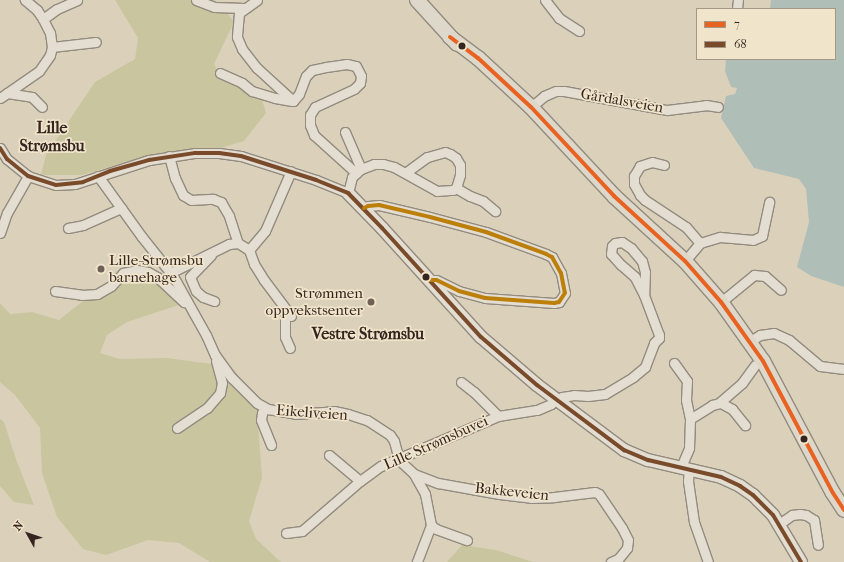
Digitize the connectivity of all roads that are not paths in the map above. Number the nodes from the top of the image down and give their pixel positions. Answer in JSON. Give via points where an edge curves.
{"nodes":[{"id":1,"x":25,"y":0,"type":"edge"},
{"id":2,"x":77,"y":0,"type":"edge"},
{"id":3,"x":196,"y":0,"type":"edge"},
{"id":4,"x":257,"y":0,"type":"edge"},
{"id":5,"x":417,"y":0,"type":"edge"},
{"id":6,"x":545,"y":0,"type":"edge"},
{"id":7,"x":244,"y":8,"type":"junction"},
{"id":8,"x":43,"y":19,"type":"junction"},
{"id":9,"x":579,"y":31,"type":"dead end"},
{"id":10,"x":96,"y":42,"type":"dead end"},
{"id":11,"x":52,"y":47,"type":"junction"},
{"id":12,"x":220,"y":73,"type":"dead end"},
{"id":13,"x":4,"y":95,"type":"edge"},
{"id":14,"x":293,"y":101,"type":"junction"},
{"id":15,"x":42,"y":107,"type":"dead end"},
{"id":16,"x":531,"y":107,"type":"junction"},
{"id":17,"x":718,"y":107,"type":"dead end"},
{"id":18,"x":345,"y":132,"type":"dead end"},
{"id":19,"x":0,"y":148,"type":"edge"},
{"id":20,"x":170,"y":156,"type":"junction"},
{"id":21,"x":664,"y":165,"type":"dead end"},
{"id":22,"x":291,"y":171,"type":"junction"},
{"id":23,"x":358,"y":171,"type":"junction"},
{"id":24,"x":406,"y":172,"type":"junction"},
{"id":25,"x":28,"y":176,"type":"junction"},
{"id":26,"x":98,"y":176,"type":"junction"},
{"id":27,"x":456,"y":188,"type":"junction"},
{"id":28,"x":348,"y":193,"type":"junction"},
{"id":29,"x":769,"y":202,"type":"dead end"},
{"id":30,"x":121,"y":208,"type":"junction"},
{"id":31,"x":364,"y":208,"type":"junction"},
{"id":32,"x":495,"y":211,"type":"dead end"},
{"id":33,"x":68,"y":228,"type":"dead end"},
{"id":34,"x":0,"y":233,"type":"edge"},
{"id":35,"x":238,"y":243,"type":"junction"},
{"id":36,"x":700,"y":243,"type":"junction"},
{"id":37,"x":221,"y":247,"type":"junction"},
{"id":38,"x":249,"y":250,"type":"junction"},
{"id":39,"x":685,"y":262,"type":"junction"},
{"id":40,"x":170,"y":273,"type":"junction"},
{"id":41,"x":428,"y":280,"type":"junction"},
{"id":42,"x":781,"y":290,"type":"dead end"},
{"id":43,"x":55,"y":291,"type":"dead end"},
{"id":44,"x":644,"y":295,"type":"junction"},
{"id":45,"x":214,"y":300,"type":"dead end"},
{"id":46,"x":278,"y":301,"type":"junction"},
{"id":47,"x":720,"y":302,"type":"junction"},
{"id":48,"x":187,"y":303,"type":"junction"},
{"id":49,"x":291,"y":316,"type":"dead end"},
{"id":50,"x":750,"y":341,"type":"junction"},
{"id":51,"x":290,"y":348,"type":"dead end"},
{"id":52,"x":215,"y":356,"type":"junction"},
{"id":53,"x":674,"y":363,"type":"dead end"},
{"id":54,"x":755,"y":365,"type":"dead end"},
{"id":55,"x":844,"y":369,"type":"edge"},
{"id":56,"x":461,"y":382,"type":"dead end"},
{"id":57,"x":558,"y":399,"type":"junction"},
{"id":58,"x":719,"y":403,"type":"junction"},
{"id":59,"x":265,"y":408,"type":"junction"},
{"id":60,"x":498,"y":416,"type":"junction"},
{"id":61,"x":690,"y":419,"type":"junction"},
{"id":62,"x":745,"y":425,"type":"dead end"},
{"id":63,"x":177,"y":428,"type":"dead end"},
{"id":64,"x":271,"y":445,"type":"dead end"},
{"id":65,"x":329,"y":455,"type":"dead end"},
{"id":66,"x":398,"y":457,"type":"junction"},
{"id":67,"x":685,"y":468,"type":"junction"},
{"id":68,"x":414,"y":474,"type":"junction"},
{"id":69,"x":360,"y":481,"type":"junction"},
{"id":70,"x":833,"y":493,"type":"junction"},
{"id":71,"x":844,"y":510,"type":"edge"},
{"id":72,"x":844,"y":521,"type":"edge"},
{"id":73,"x":779,"y":524,"type":"junction"},
{"id":74,"x":431,"y":525,"type":"junction"},
{"id":75,"x":286,"y":533,"type":"dead end"},
{"id":76,"x":467,"y":540,"type":"dead end"},
{"id":77,"x":818,"y":545,"type":"dead end"},
{"id":78,"x":801,"y":560,"type":"edge"},
{"id":79,"x":417,"y":562,"type":"edge"},
{"id":80,"x":611,"y":562,"type":"edge"},
{"id":81,"x":708,"y":562,"type":"edge"}],
"edges":[{"from":1,"to":8,"type":"street"},
{"from":2,"to":8,"type":"street"},
{"from":3,"to":7,"type":"street","via":[[214,7]]},
{"from":4,"to":7,"type":"street"},
{"from":5,"to":16,"type":"main road","via":[[450,37]]},
{"from":6,"to":9,"type":"street","via":[[559,18]]},
{"from":7,"to":14,"type":"street","via":[[239,13],[236,32],[242,49],[257,68]]},
{"from":8,"to":11,"type":"street","via":[[50,33]]},
{"from":10,"to":11,"type":"street"},
{"from":11,"to":13,"type":"street","via":[[43,66]]},
{"from":12,"to":14,"type":"street","via":[[242,83],[252,91]]},
{"from":13,"to":15,"type":"street","via":[[32,97]]},
{"from":14,"to":23,"type":"street","via":[[312,70],[347,64],[356,66],[361,76],[360,83],[354,89],[316,107],[310,115],[310,120],[314,135]]},
{"from":16,"to":17,"type":"street","name":"Gårdalsveien","via":[[544,96],[556,91],[666,110],[706,105]]},
{"from":16,"to":39,"type":"main road","via":[[614,196]]},
{"from":18,"to":23,"type":"street"},
{"from":19,"to":25,"type":"street","via":[[7,159]]},
{"from":20,"to":22,"type":"street","via":[[218,153],[241,156]]},
{"from":20,"to":26,"type":"street"},
{"from":20,"to":35,"type":"street","via":[[175,178],[183,195],[191,200],[213,199],[221,202],[229,216]]},
{"from":21,"to":36,"type":"street","via":[[652,162],[640,166],[634,176],[636,191],[645,200],[686,227]]},
{"from":22,"to":28,"type":"street"},
{"from":22,"to":38,"type":"street","via":[[265,230]]},
{"from":23,"to":24,"type":"street","via":[[374,164],[383,164]]},
{"from":23,"to":28,"type":"street","via":[[349,182]]},
{"from":24,"to":27,"type":"street","via":[[437,191],[447,192]]},
{"from":24,"to":27,"type":"street","via":[[435,153],[450,154],[460,165]]},
{"from":25,"to":26,"type":"street","via":[[56,184],[75,184]]},
{"from":25,"to":34,"type":"street","via":[[7,213]]},
{"from":26,"to":30,"type":"street","name":"Eikeliveien"},
{"from":27,"to":32,"type":"street","via":[[483,201]]},
{"from":28,"to":31,"type":"main road"},
{"from":29,"to":36,"type":"street","via":[[762,236],[753,240],[720,237]]},
{"from":30,"to":33,"type":"street","via":[[83,225]]},
{"from":30,"to":40,"type":"street","name":"Eikeliveien"},
{"from":31,"to":41,"type":"main road"},
{"from":31,"to":41,"type":"street","via":[[379,205],[430,217],[486,232],[546,254],[552,257],[561,273],[566,293],[559,302],[554,303],[485,298],[459,291],[436,280]]},
{"from":35,"to":37,"type":"street"},
{"from":35,"to":38,"type":"street"},
{"from":36,"to":39,"type":"street"},
{"from":37,"to":40,"type":"street"},
{"from":37,"to":45,"type":"street","via":[[205,259],[190,277],[196,291]]},
{"from":38,"to":46,"type":"street","via":[[254,264]]},
{"from":39,"to":47,"type":"main road"},
{"from":40,"to":48,"type":"street","name":"Eikeliveien"},
{"from":41,"to":57,"type":"main road","via":[[495,350]]},
{"from":42,"to":47,"type":"street","via":[[765,276],[754,275]]},
{"from":43,"to":48,"type":"street","name":"Eikeliveien","via":[[82,295],[97,294],[111,286],[123,273],[137,270],[158,277]]},
{"from":44,"to":44,"type":"street","name":"Lille Strømsbuvei","via":[[635,277],[613,257],[611,250],[615,243],[622,242],[642,261],[645,272]]},
{"from":44,"to":57,"type":"street","name":"Lille Strømsbuvei","via":[[659,335],[645,367],[604,394],[574,394]]},
{"from":46,"to":49,"type":"street"},
{"from":46,"to":51,"type":"street","via":[[285,313],[285,337]]},
{"from":47,"to":50,"type":"main road"},
{"from":48,"to":52,"type":"street","name":"Eikeliveien","via":[[206,334]]},
{"from":50,"to":55,"type":"street","via":[[760,335],[781,335],[820,366]]},
{"from":50,"to":70,"type":"main road","via":[[777,385]]},
{"from":52,"to":59,"type":"street","name":"Eikeliveien","via":[[239,386]]},
{"from":52,"to":63,"type":"street","via":[[222,383],[220,393],[207,408]]},
{"from":53,"to":61,"type":"street","via":[[686,381]]},
{"from":54,"to":58,"type":"street","via":[[742,383]]},
{"from":56,"to":60,"type":"street"},
{"from":57,"to":60,"type":"street","name":"Lille Strømsbuvei","via":[[537,410]]},
{"from":57,"to":67,"type":"main road","via":[[624,450],[648,460]]},
{"from":58,"to":61,"type":"street"},
{"from":58,"to":62,"type":"street","via":[[732,409]]},
{"from":59,"to":64,"type":"street","via":[[262,420]]},
{"from":59,"to":66,"type":"street","name":"Eikeliveien","via":[[295,414],[334,411],[367,420],[390,435]]},
{"from":60,"to":66,"type":"street","name":"Lille Strømsbuvei"},
{"from":61,"to":67,"type":"street"},
{"from":65,"to":69,"type":"street"},
{"from":66,"to":68,"type":"street","name":"Bakkeveien"},
{"from":66,"to":69,"type":"street","name":"Lille Strømsbuvei"},
{"from":67,"to":73,"type":"main road","via":[[721,477],[740,486],[763,504]]},
{"from":67,"to":81,"type":"street","via":[[694,522]]},
{"from":68,"to":74,"type":"street","name":"Bakkeveien","via":[[425,494]]},
{"from":68,"to":80,"type":"street","name":"Bakkeveien","via":[[438,483],[505,495],[539,497],[595,492],[599,494],[628,540],[618,559]]},
{"from":69,"to":75,"type":"street","name":"Lille Strømsbuvei","via":[[302,531]]},
{"from":70,"to":71,"type":"main road"},
{"from":70,"to":72,"type":"main road"},
{"from":73,"to":77,"type":"street","via":[[792,516],[806,514],[814,520]]},
{"from":73,"to":78,"type":"main road"},
{"from":74,"to":76,"type":"street"},
{"from":74,"to":79,"type":"street"}]}
